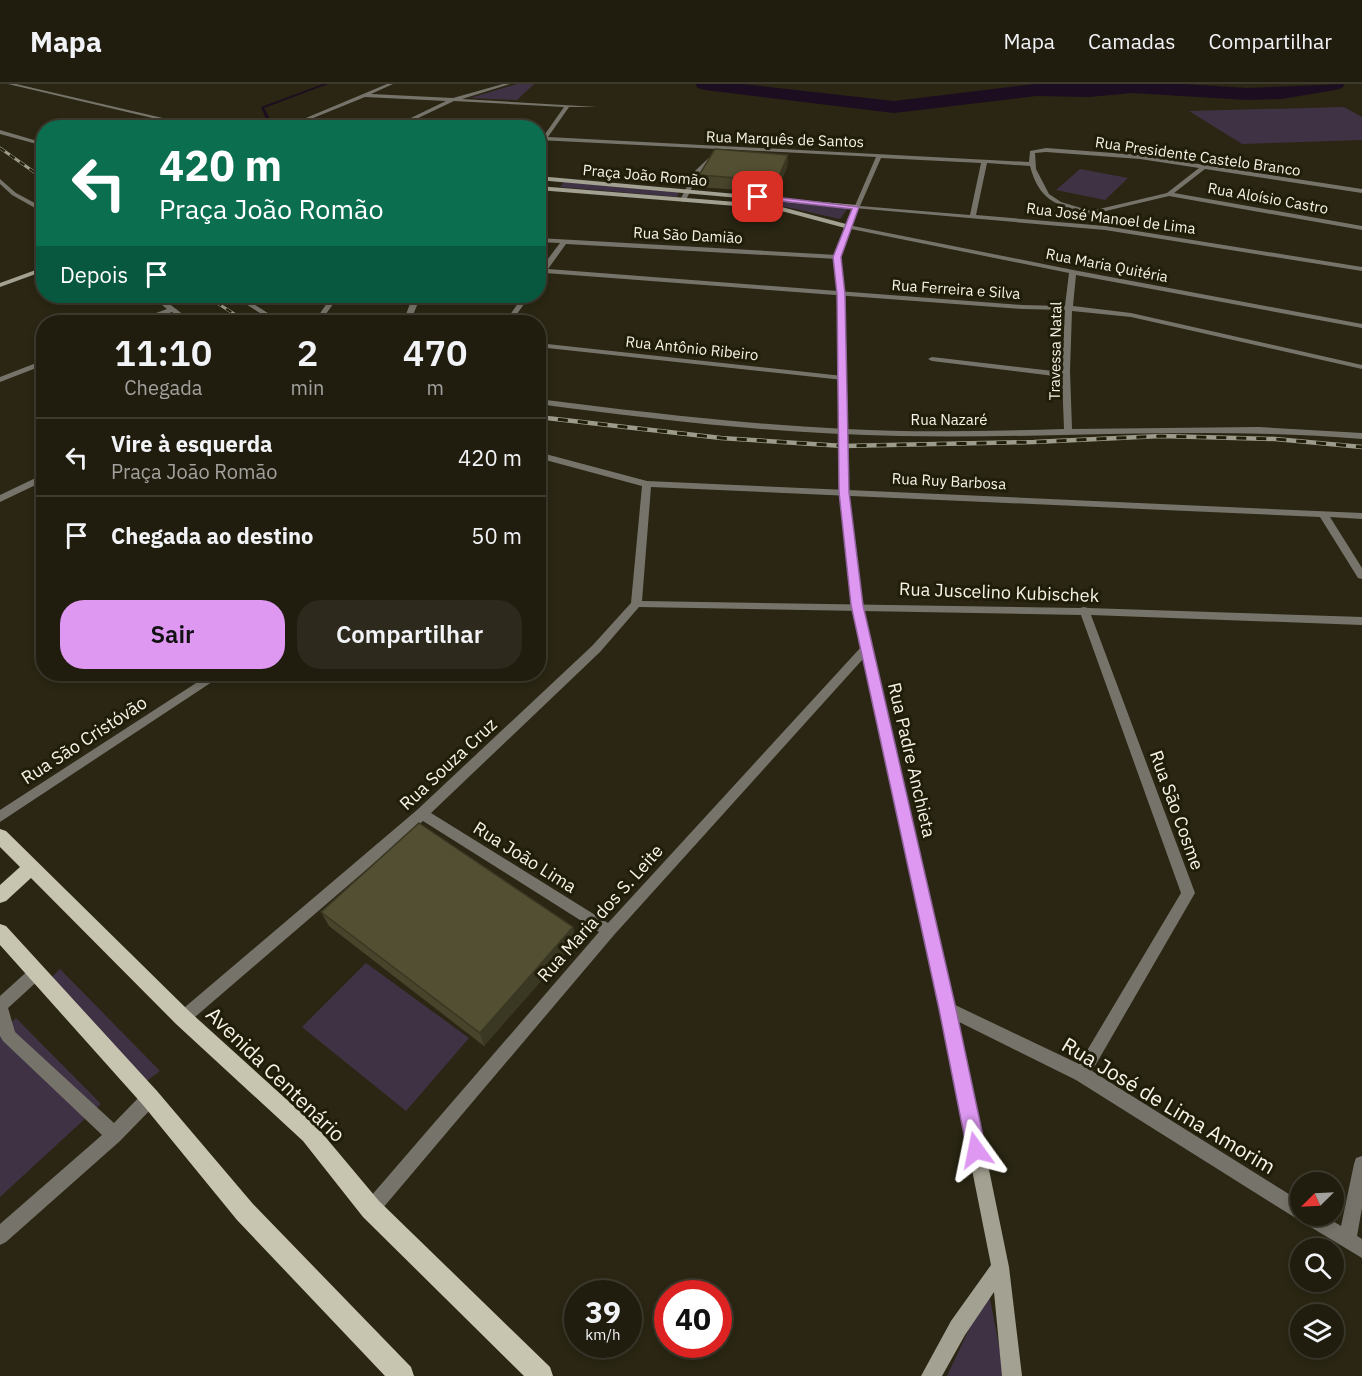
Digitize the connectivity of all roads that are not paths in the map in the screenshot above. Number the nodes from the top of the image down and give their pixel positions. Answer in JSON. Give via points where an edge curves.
{"nodes":[{"id":1,"x":10,"y":84,"type":"edge"},
{"id":2,"x":391,"y":84,"type":"edge"},
{"id":3,"x":508,"y":84,"type":"edge"},
{"id":4,"x":363,"y":95,"type":"junction"},
{"id":5,"x":448,"y":101,"type":"junction"},
{"id":6,"x":567,"y":106,"type":"junction"},
{"id":7,"x":595,"y":107,"type":"dead end"},
{"id":8,"x":169,"y":120,"type":"edge"},
{"id":9,"x":303,"y":120,"type":"edge"},
{"id":10,"x":409,"y":120,"type":"edge"},
{"id":11,"x":0,"y":132,"type":"edge"},
{"id":12,"x":546,"y":133,"type":"edge"},
{"id":13,"x":546,"y":138,"type":"edge"},
{"id":14,"x":36,"y":143,"type":"edge"},
{"id":15,"x":722,"y":149,"type":"junction"},
{"id":16,"x":880,"y":155,"type":"junction"},
{"id":17,"x":984,"y":163,"type":"junction"},
{"id":18,"x":1031,"y":164,"type":"junction"},
{"id":19,"x":1204,"y":167,"type":"junction"},
{"id":20,"x":546,"y":179,"type":"edge"},
{"id":21,"x":562,"y":180,"type":"junction"},
{"id":22,"x":0,"y":181,"type":"edge"},
{"id":23,"x":546,"y":188,"type":"edge"},
{"id":24,"x":553,"y":188,"type":"junction"},
{"id":25,"x":686,"y":191,"type":"junction"},
{"id":26,"x":1362,"y":191,"type":"edge"},
{"id":27,"x":1169,"y":194,"type":"junction"},
{"id":28,"x":782,"y":199,"type":"junction"},
{"id":29,"x":683,"y":200,"type":"junction"},
{"id":30,"x":36,"y":207,"type":"edge"},
{"id":31,"x":774,"y":207,"type":"junction"},
{"id":32,"x":856,"y":207,"type":"junction"},
{"id":33,"x":1092,"y":213,"type":"junction"},
{"id":34,"x":973,"y":216,"type":"junction"},
{"id":35,"x":1070,"y":225,"type":"junction"},
{"id":36,"x":848,"y":227,"type":"junction"},
{"id":37,"x":1362,"y":228,"type":"edge"},
{"id":38,"x":546,"y":241,"type":"edge"},
{"id":39,"x":564,"y":242,"type":"junction"},
{"id":40,"x":837,"y":257,"type":"junction"},
{"id":41,"x":546,"y":267,"type":"edge"},
{"id":42,"x":1362,"y":269,"type":"edge"},
{"id":43,"x":36,"y":272,"type":"edge"},
{"id":44,"x":1072,"y":272,"type":"junction"},
{"id":45,"x":546,"y":274,"type":"edge"},
{"id":46,"x":0,"y":285,"type":"edge"},
{"id":47,"x":841,"y":294,"type":"junction"},
{"id":48,"x":165,"y":303,"type":"edge"},
{"id":49,"x":249,"y":303,"type":"edge"},
{"id":50,"x":252,"y":305,"type":"joint"},
{"id":51,"x":1068,"y":308,"type":"junction"},
{"id":52,"x":173,"y":309,"type":"junction"},
{"id":53,"x":158,"y":315,"type":"edge"},
{"id":54,"x":180,"y":315,"type":"edge"},
{"id":55,"x":267,"y":315,"type":"edge"},
{"id":56,"x":1362,"y":326,"type":"edge"},
{"id":57,"x":546,"y":346,"type":"edge"},
{"id":58,"x":932,"y":359,"type":"dead end"},
{"id":59,"x":36,"y":365,"type":"edge"},
{"id":60,"x":1362,"y":367,"type":"edge"},
{"id":61,"x":1065,"y":375,"type":"junction"},
{"id":62,"x":843,"y":378,"type":"junction"},
{"id":63,"x":0,"y":380,"type":"edge"},
{"id":64,"x":546,"y":402,"type":"edge"},
{"id":65,"x":1068,"y":430,"type":"junction"},
{"id":66,"x":843,"y":432,"type":"junction"},
{"id":67,"x":1362,"y":436,"type":"edge"},
{"id":68,"x":546,"y":458,"type":"edge"},
{"id":69,"x":36,"y":481,"type":"edge"},
{"id":70,"x":647,"y":484,"type":"junction"},
{"id":71,"x":844,"y":492,"type":"junction"},
{"id":72,"x":0,"y":499,"type":"edge"},
{"id":73,"x":1323,"y":514,"type":"junction"},
{"id":74,"x":1362,"y":516,"type":"edge"},
{"id":75,"x":1362,"y":576,"type":"edge"},
{"id":76,"x":636,"y":604,"type":"junction"},
{"id":77,"x":857,"y":605,"type":"junction"},
{"id":78,"x":1084,"y":610,"type":"junction"},
{"id":79,"x":1362,"y":621,"type":"edge"},
{"id":80,"x":866,"y":649,"type":"junction"},
{"id":81,"x":207,"y":681,"type":"edge"},
{"id":82,"x":422,"y":814,"type":"junction"},
{"id":83,"x":0,"y":818,"type":"edge"},
{"id":84,"x":0,"y":836,"type":"edge"},
{"id":85,"x":32,"y":866,"type":"junction"},
{"id":86,"x":0,"y":896,"type":"edge"},
{"id":87,"x":609,"y":931,"type":"junction"},
{"id":88,"x":0,"y":932,"type":"edge"},
{"id":89,"x":37,"y":972,"type":"junction"},
{"id":90,"x":948,"y":1009,"type":"junction"},
{"id":91,"x":183,"y":1018,"type":"junction"},
{"id":92,"x":1082,"y":1074,"type":"junction"},
{"id":93,"x":150,"y":1098,"type":"junction"},
{"id":94,"x":114,"y":1135,"type":"junction"},
{"id":95,"x":1362,"y":1164,"type":"edge"},
{"id":96,"x":1290,"y":1205,"type":"edge"},
{"id":97,"x":371,"y":1209,"type":"junction"},
{"id":98,"x":1325,"y":1226,"type":"edge"},
{"id":99,"x":0,"y":1236,"type":"edge"},
{"id":100,"x":1355,"y":1244,"type":"edge"},
{"id":101,"x":1000,"y":1267,"type":"junction"},
{"id":102,"x":402,"y":1376,"type":"edge"},
{"id":103,"x":541,"y":1376,"type":"edge"},
{"id":104,"x":931,"y":1376,"type":"edge"},
{"id":105,"x":1012,"y":1376,"type":"edge"}],
"edges":[{"from":1,"to":8,"type":"street"},
{"from":2,"to":4,"type":"street"},
{"from":3,"to":5,"type":"street"},
{"from":4,"to":5,"type":"street"},
{"from":4,"to":9,"type":"street"},
{"from":5,"to":6,"type":"street"},
{"from":5,"to":10,"type":"street"},
{"from":6,"to":7,"type":"street"},
{"from":6,"to":12,"type":"street"},
{"from":11,"to":14,"type":"street"},
{"from":13,"to":15,"type":"street","name":"Rua Marquês de Santos"},
{"from":15,"to":16,"type":"street","name":"Rua Marquês de Santos"},
{"from":15,"to":25,"type":"street","via":[[705,162]]},
{"from":16,"to":17,"type":"street","name":"Rua Marquês de Santos"},
{"from":16,"to":32,"type":"street","name":"Rua Padre Anchieta"},
{"from":17,"to":18,"type":"street","name":"Rua Marquês de Santos"},
{"from":17,"to":34,"type":"street"},
{"from":18,"to":19,"type":"street","name":"Rua Presidente Castelo Branco","via":[[1032,153],[1046,150]]},
{"from":18,"to":33,"type":"street","via":[[1044,194],[1053,201]]},
{"from":19,"to":26,"type":"street","name":"Rua Presidente Castelo Branco"},
{"from":19,"to":27,"type":"street"},
{"from":20,"to":21,"type":"street","name":"Praça João Romão"},
{"from":21,"to":24,"type":"street"},
{"from":21,"to":25,"type":"street","name":"Praça João Romão"},
{"from":22,"to":30,"type":"street","via":[[11,195]]},
{"from":23,"to":24,"type":"street","name":"Praça João Romão"},
{"from":24,"to":29,"type":"street","name":"Praça João Romão"},
{"from":25,"to":28,"type":"street","name":"Praça João Romão"},
{"from":25,"to":29,"type":"street"},
{"from":27,"to":33,"type":"street"},
{"from":27,"to":37,"type":"street","name":"Rua Aloísio Castro"},
{"from":28,"to":31,"type":"street"},
{"from":28,"to":32,"type":"street","name":"Praça João Romão"},
{"from":29,"to":31,"type":"street","name":"Praça João Romão"},
{"from":31,"to":36,"type":"street","name":"Praça João Romão"},
{"from":32,"to":34,"type":"street","name":"Rua José Manoel de Lima"},
{"from":32,"to":36,"type":"street","name":"Rua Padre Anchieta"},
{"from":33,"to":35,"type":"street"},
{"from":34,"to":35,"type":"street","name":"Rua José Manoel de Lima"},
{"from":35,"to":42,"type":"street","name":"Rua José Manoel de Lima","via":[[1164,236]]},
{"from":36,"to":40,"type":"street","name":"Rua Padre Anchieta"},
{"from":36,"to":44,"type":"street","name":"Rua Maria Quitéria"},
{"from":38,"to":39,"type":"street","name":"Rua São Damião"},
{"from":39,"to":40,"type":"street","name":"Rua São Damião"},
{"from":39,"to":41,"type":"street"},
{"from":40,"to":47,"type":"street","name":"Rua Padre Anchieta"},
{"from":43,"to":46,"type":"street"},
{"from":44,"to":51,"type":"street","name":"Travessa Natal"},
{"from":44,"to":56,"type":"street","name":"Rua Maria Quitéria"},
{"from":45,"to":47,"type":"street","name":"Rua Ferreira e Silva"},
{"from":47,"to":51,"type":"street","name":"Rua Ferreira e Silva"},
{"from":47,"to":62,"type":"street","name":"Rua Padre Anchieta"},
{"from":48,"to":52,"type":"street"},
{"from":49,"to":50,"type":"street"},
{"from":50,"to":55,"type":"street"},
{"from":51,"to":60,"type":"street","name":"Rua Ferreira e Silva","via":[[1131,315]]},
{"from":51,"to":61,"type":"street","name":"Travessa Natal"},
{"from":52,"to":53,"type":"street"},
{"from":52,"to":54,"type":"street"},
{"from":57,"to":62,"type":"street","name":"Rua Antônio Ribeiro"},
{"from":58,"to":61,"type":"street"},
{"from":59,"to":63,"type":"street"},
{"from":61,"to":65,"type":"street","name":"Travessa Natal"},
{"from":62,"to":66,"type":"street","name":"Rua Padre Anchieta"},
{"from":64,"to":66,"type":"street","name":"Rua Nazaré","via":[[667,419]]},
{"from":65,"to":66,"type":"street","name":"Rua Nazaré"},
{"from":65,"to":67,"type":"street","name":"Rua Nazaré","via":[[1190,428]]},
{"from":66,"to":71,"type":"street","name":"Rua Padre Anchieta"},
{"from":68,"to":70,"type":"street","name":"Rua Ruy Barbosa"},
{"from":69,"to":72,"type":"street"},
{"from":70,"to":71,"type":"street","name":"Rua Ruy Barbosa"},
{"from":70,"to":76,"type":"street"},
{"from":71,"to":73,"type":"street","name":"Rua Ruy Barbosa"},
{"from":71,"to":77,"type":"street","name":"Rua Padre Anchieta"},
{"from":73,"to":74,"type":"street","name":"Rua Ruy Barbosa"},
{"from":73,"to":75,"type":"street"},
{"from":76,"to":77,"type":"street","name":"Rua Juscelino Kubischek"},
{"from":76,"to":82,"type":"street","name":"Rua Souza Cruz","via":[[596,649]]},
{"from":77,"to":78,"type":"street","name":"Rua Juscelino Kubischek"},
{"from":77,"to":80,"type":"street","name":"Rua Padre Anchieta"},
{"from":78,"to":79,"type":"street","name":"Rua Juscelino Kubischek"},
{"from":78,"to":92,"type":"street","name":"Rua São Cosme","via":[[1188,893]]},
{"from":80,"to":87,"type":"street","name":"Rua Maria dos S. Leite"},
{"from":80,"to":90,"type":"street","name":"Rua Padre Anchieta"},
{"from":81,"to":83,"type":"street","name":"Rua São Cristóvão"},
{"from":82,"to":87,"type":"street","name":"Rua João Lima"},
{"from":82,"to":91,"type":"street","name":"Rua Souza Cruz"},
{"from":84,"to":85,"type":"main road","name":"Avenida Centenário"},
{"from":85,"to":86,"type":"main road"},
{"from":85,"to":91,"type":"main road","name":"Avenida Centenário"},
{"from":87,"to":97,"type":"street","name":"Rua Maria dos S. Leite"},
{"from":88,"to":89,"type":"main road"},
{"from":89,"to":93,"type":"main road"},
{"from":89,"to":94,"type":"street","via":[[0,1006],[8,1036]]},
{"from":90,"to":92,"type":"street","name":"Rua José de Lima Amorim"},
{"from":90,"to":101,"type":"street","name":"Rua Padre Anchieta"},
{"from":91,"to":97,"type":"main road","name":"Avenida Centenário","via":[[310,1134]]},
{"from":92,"to":96,"type":"street","name":"Rua José de Lima Amorim"},
{"from":93,"to":94,"type":"street"},
{"from":93,"to":102,"type":"main road","via":[[245,1212]]},
{"from":94,"to":99,"type":"street"},
{"from":95,"to":100,"type":"street"},
{"from":97,"to":103,"type":"main road","name":"Avenida Centenário"},
{"from":98,"to":100,"type":"street"},
{"from":101,"to":104,"type":"street"},
{"from":101,"to":105,"type":"street","name":"Rua Padre Anchieta"}]}
